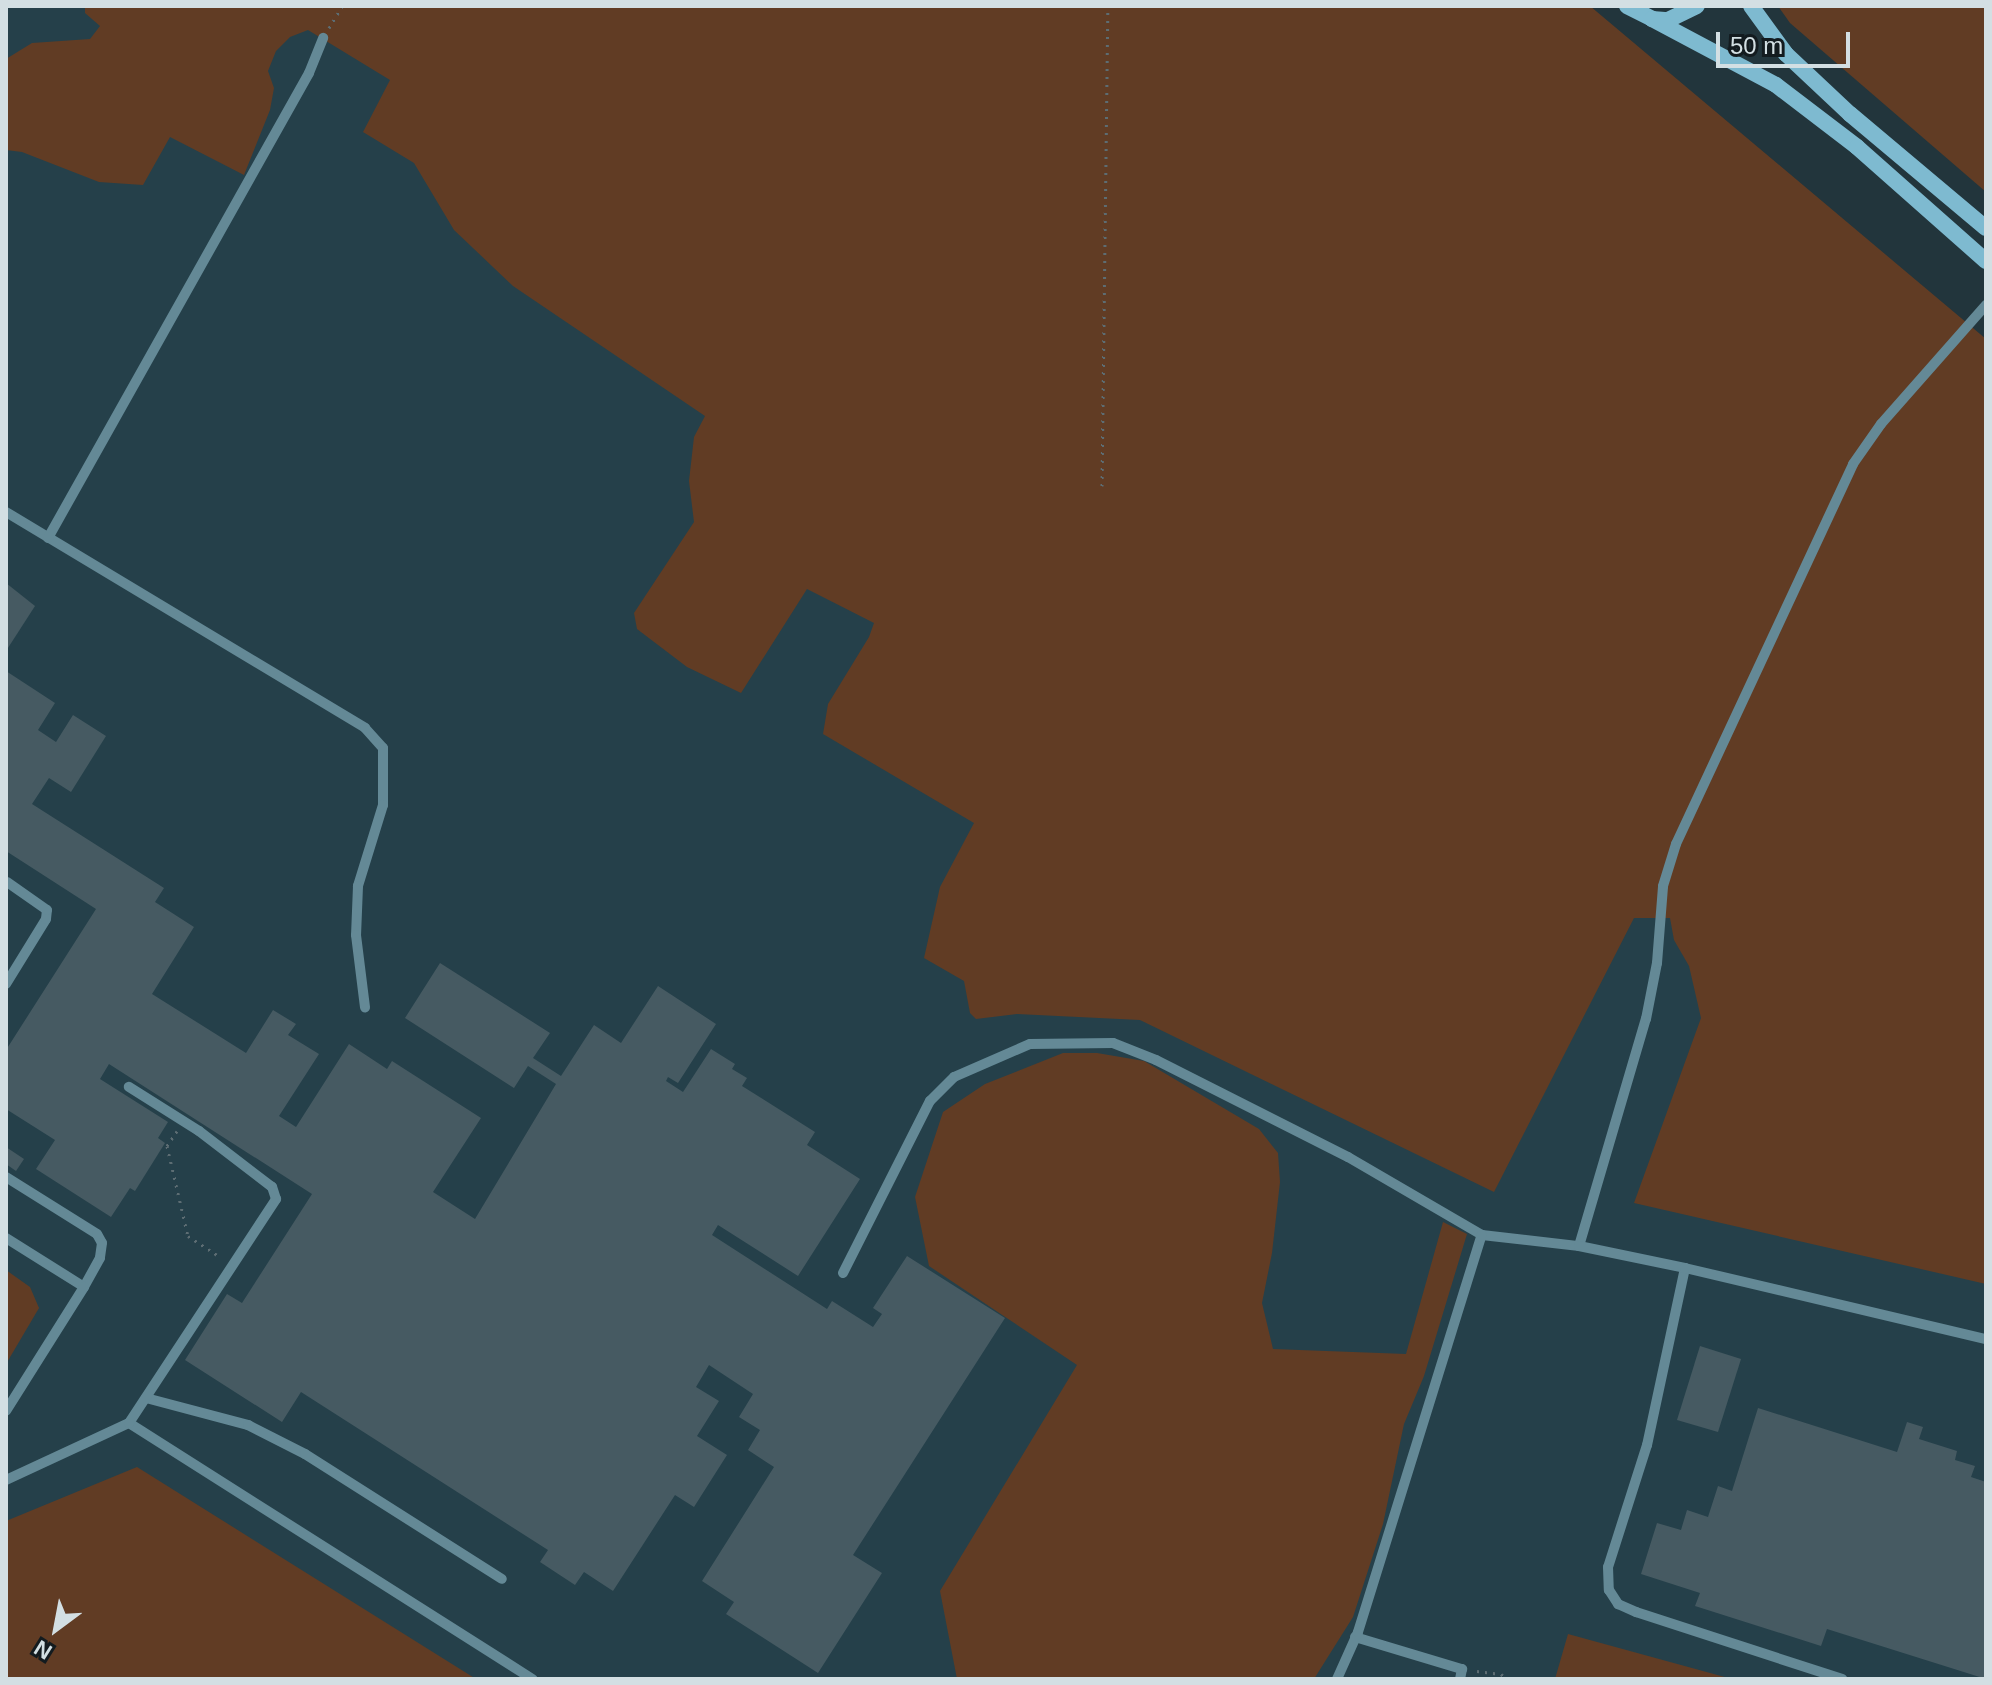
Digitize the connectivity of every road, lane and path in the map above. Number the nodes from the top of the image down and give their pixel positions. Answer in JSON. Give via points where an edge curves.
{"nodes":[{"id":1,"x":342,"y":6,"type":"edge"},
{"id":2,"x":1108,"y":6,"type":"edge"},
{"id":3,"x":1627,"y":6,"type":"edge"},
{"id":4,"x":1697,"y":6,"type":"edge"},
{"id":5,"x":1751,"y":6,"type":"edge"},
{"id":6,"x":1652,"y":19,"type":"junction"},
{"id":7,"x":323,"y":38,"type":"joint"},
{"id":8,"x":1986,"y":228,"type":"edge"},
{"id":9,"x":1986,"y":261,"type":"edge"},
{"id":10,"x":1986,"y":305,"type":"edge"},
{"id":11,"x":1102,"y":486,"type":"dead end"},
{"id":12,"x":6,"y":512,"type":"edge"},
{"id":13,"x":48,"y":538,"type":"junction"},
{"id":14,"x":7,"y":882,"type":"edge"},
{"id":15,"x":6,"y":984,"type":"edge"},
{"id":16,"x":365,"y":1007,"type":"dead end"},
{"id":17,"x":129,"y":1087,"type":"dead end"},
{"id":18,"x":184,"y":1122,"type":"junction"},
{"id":19,"x":6,"y":1177,"type":"edge"},
{"id":20,"x":1482,"y":1235,"type":"junction"},
{"id":21,"x":6,"y":1238,"type":"edge"},
{"id":22,"x":1579,"y":1246,"type":"junction"},
{"id":23,"x":235,"y":1266,"type":"junction"},
{"id":24,"x":1685,"y":1268,"type":"junction"},
{"id":25,"x":843,"y":1273,"type":"dead end"},
{"id":26,"x":84,"y":1287,"type":"junction"},
{"id":27,"x":1986,"y":1339,"type":"edge"},
{"id":28,"x":146,"y":1398,"type":"junction"},
{"id":29,"x":6,"y":1411,"type":"edge"},
{"id":30,"x":129,"y":1423,"type":"junction"},
{"id":31,"x":6,"y":1480,"type":"edge"},
{"id":32,"x":502,"y":1579,"type":"dead end"},
{"id":33,"x":1355,"y":1637,"type":"junction"},
{"id":34,"x":1461,"y":1674,"type":"edge"},
{"id":35,"x":533,"y":1679,"type":"edge"},
{"id":36,"x":1337,"y":1679,"type":"edge"},
{"id":37,"x":1507,"y":1679,"type":"edge"},
{"id":38,"x":1842,"y":1679,"type":"edge"}],
"edges":[{"from":1,"to":7,"type":"path"},
{"from":2,"to":11,"type":"path"},
{"from":3,"to":6,"type":"main road"},
{"from":4,"to":6,"type":"main road","via":[[1676,18]]},
{"from":5,"to":8,"type":"main road","via":[[1786,54]]},
{"from":6,"to":9,"type":"main road","via":[[1776,85],[1857,147]]},
{"from":7,"to":13,"type":"lane","via":[[309,73]]},
{"from":10,"to":22,"type":"lane","via":[[1881,424],[1853,464],[1676,844],[1663,886],[1646,1019]]},
{"from":12,"to":13,"type":"lane"},
{"from":13,"to":16,"type":"lane","via":[[365,728],[383,748],[383,805],[358,886],[356,935]]},
{"from":14,"to":15,"type":"lane","via":[[47,910]]},
{"from":17,"to":18,"type":"lane"},
{"from":18,"to":23,"type":"path","via":[[167,1146],[188,1236]]},
{"from":18,"to":23,"type":"lane","via":[[272,1187],[276,1199]]},
{"from":19,"to":26,"type":"lane","via":[[97,1234],[100,1258]]},
{"from":20,"to":22,"type":"lane"},
{"from":20,"to":25,"type":"lane","via":[[1348,1157],[1156,1060],[1113,1043],[1068,1041],[1030,1044],[954,1077],[930,1101]]},
{"from":20,"to":33,"type":"lane"},
{"from":21,"to":26,"type":"lane"},
{"from":22,"to":24,"type":"lane"},
{"from":23,"to":28,"type":"lane"},
{"from":24,"to":27,"type":"lane"},
{"from":24,"to":38,"type":"lane","via":[[1647,1445],[1608,1567],[1609,1590],[1618,1604],[1636,1612]]},
{"from":26,"to":29,"type":"lane"},
{"from":28,"to":30,"type":"lane"},
{"from":28,"to":32,"type":"lane","via":[[248,1425],[305,1454]]},
{"from":30,"to":31,"type":"lane"},
{"from":30,"to":35,"type":"lane"},
{"from":33,"to":34,"type":"lane"},
{"from":33,"to":36,"type":"lane"},
{"from":34,"to":37,"type":"path","via":[[1501,1674]]}]}
